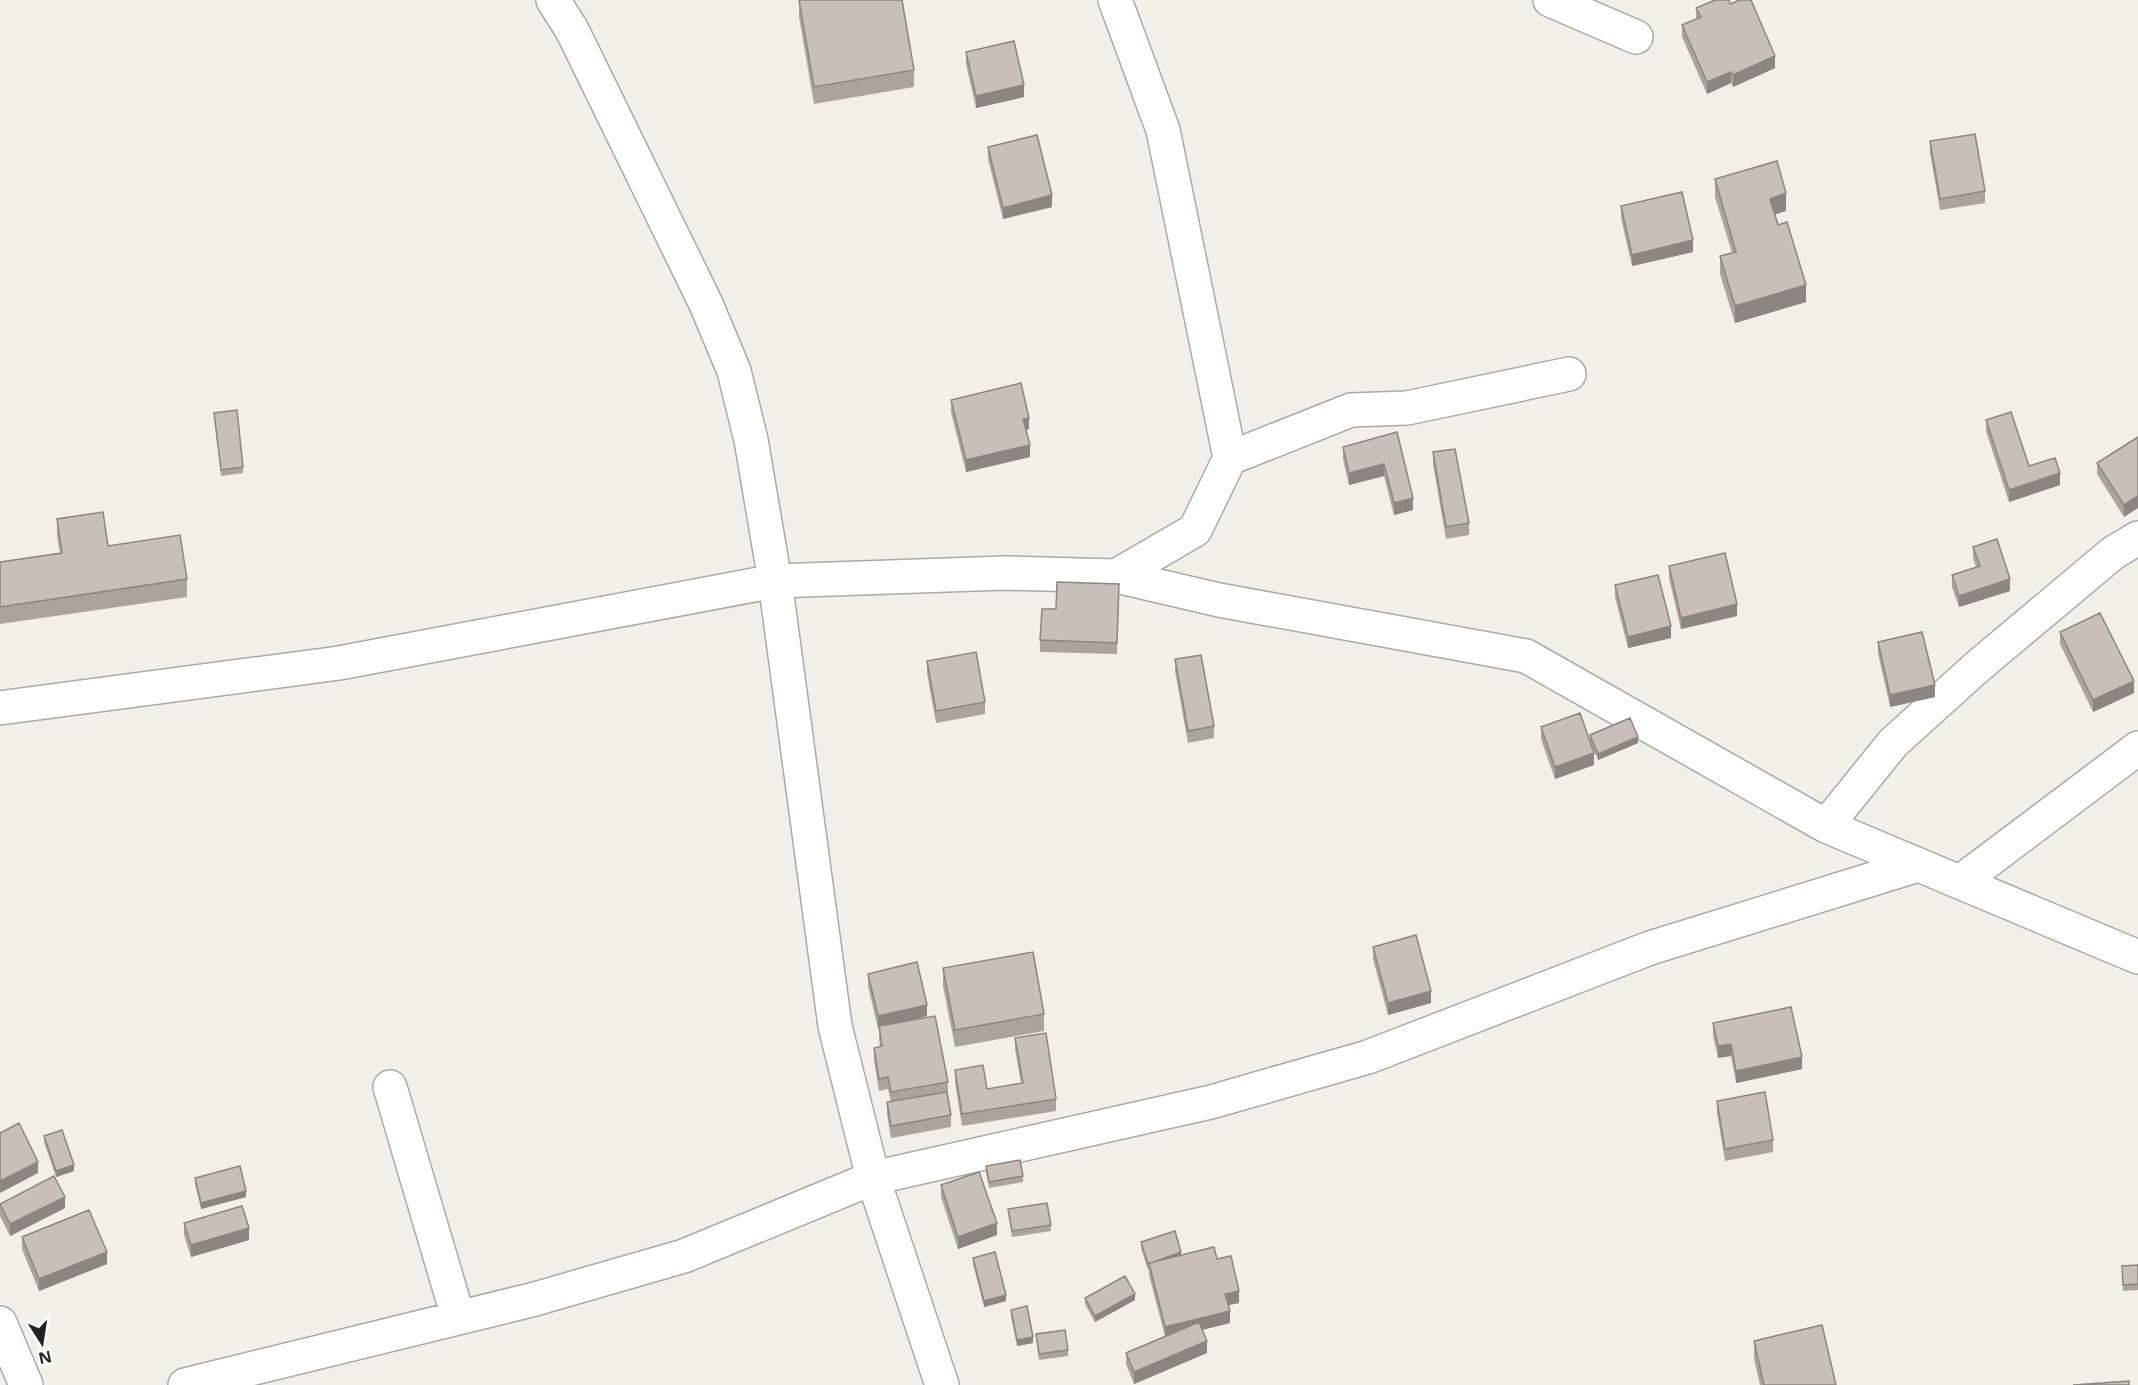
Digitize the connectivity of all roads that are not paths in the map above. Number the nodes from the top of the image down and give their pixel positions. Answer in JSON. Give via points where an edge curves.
{"nodes":[{"id":1,"x":553,"y":0,"type":"edge"},
{"id":2,"x":1115,"y":0,"type":"edge"},
{"id":3,"x":1550,"y":0,"type":"edge"},
{"id":4,"x":1636,"y":37,"type":"dead end"},
{"id":5,"x":1569,"y":374,"type":"dead end"},
{"id":6,"x":1230,"y":458,"type":"junction"},
{"id":7,"x":2138,"y":538,"type":"edge"},
{"id":8,"x":1116,"y":576,"type":"junction"},
{"id":9,"x":775,"y":581,"type":"junction"},
{"id":10,"x":0,"y":708,"type":"edge"},
{"id":11,"x":2138,"y":748,"type":"edge"},
{"id":12,"x":1826,"y":826,"type":"junction"},
{"id":13,"x":1918,"y":865,"type":"junction"},
{"id":14,"x":1960,"y":882,"type":"junction"},
{"id":15,"x":2138,"y":957,"type":"edge"},
{"id":16,"x":390,"y":1087,"type":"dead end"},
{"id":17,"x":873,"y":1178,"type":"junction"},
{"id":18,"x":458,"y":1317,"type":"junction"},
{"id":19,"x":0,"y":1323,"type":"edge"},
{"id":20,"x":26,"y":1385,"type":"edge"},
{"id":21,"x":185,"y":1385,"type":"edge"},
{"id":22,"x":942,"y":1385,"type":"edge"}],
"edges":[{"from":1,"to":9,"type":"street","via":[[572,30],[734,371],[751,440]]},
{"from":2,"to":6,"type":"street","via":[[1163,130]]},
{"from":3,"to":4,"type":"street"},
{"from":5,"to":6,"type":"street","via":[[1407,408],[1351,410]]},
{"from":6,"to":8,"type":"street","via":[[1195,530]]},
{"from":7,"to":12,"type":"street","via":[[2113,553],[1893,743]]},
{"from":8,"to":9,"type":"street","via":[[1004,573]]},
{"from":8,"to":12,"type":"street","via":[[1219,600],[1526,656]]},
{"from":9,"to":10,"type":"street","via":[[339,663]]},
{"from":9,"to":17,"type":"street","via":[[835,1026]]},
{"from":11,"to":14,"type":"street"},
{"from":12,"to":13,"type":"street"},
{"from":13,"to":14,"type":"street"},
{"from":13,"to":17,"type":"street","via":[[1650,948],[1368,1057],[1211,1102]]},
{"from":14,"to":15,"type":"street"},
{"from":16,"to":18,"type":"street"},
{"from":17,"to":18,"type":"street","via":[[684,1256]]},
{"from":17,"to":22,"type":"street"},
{"from":18,"to":21,"type":"street"},
{"from":19,"to":20,"type":"street"}]}
